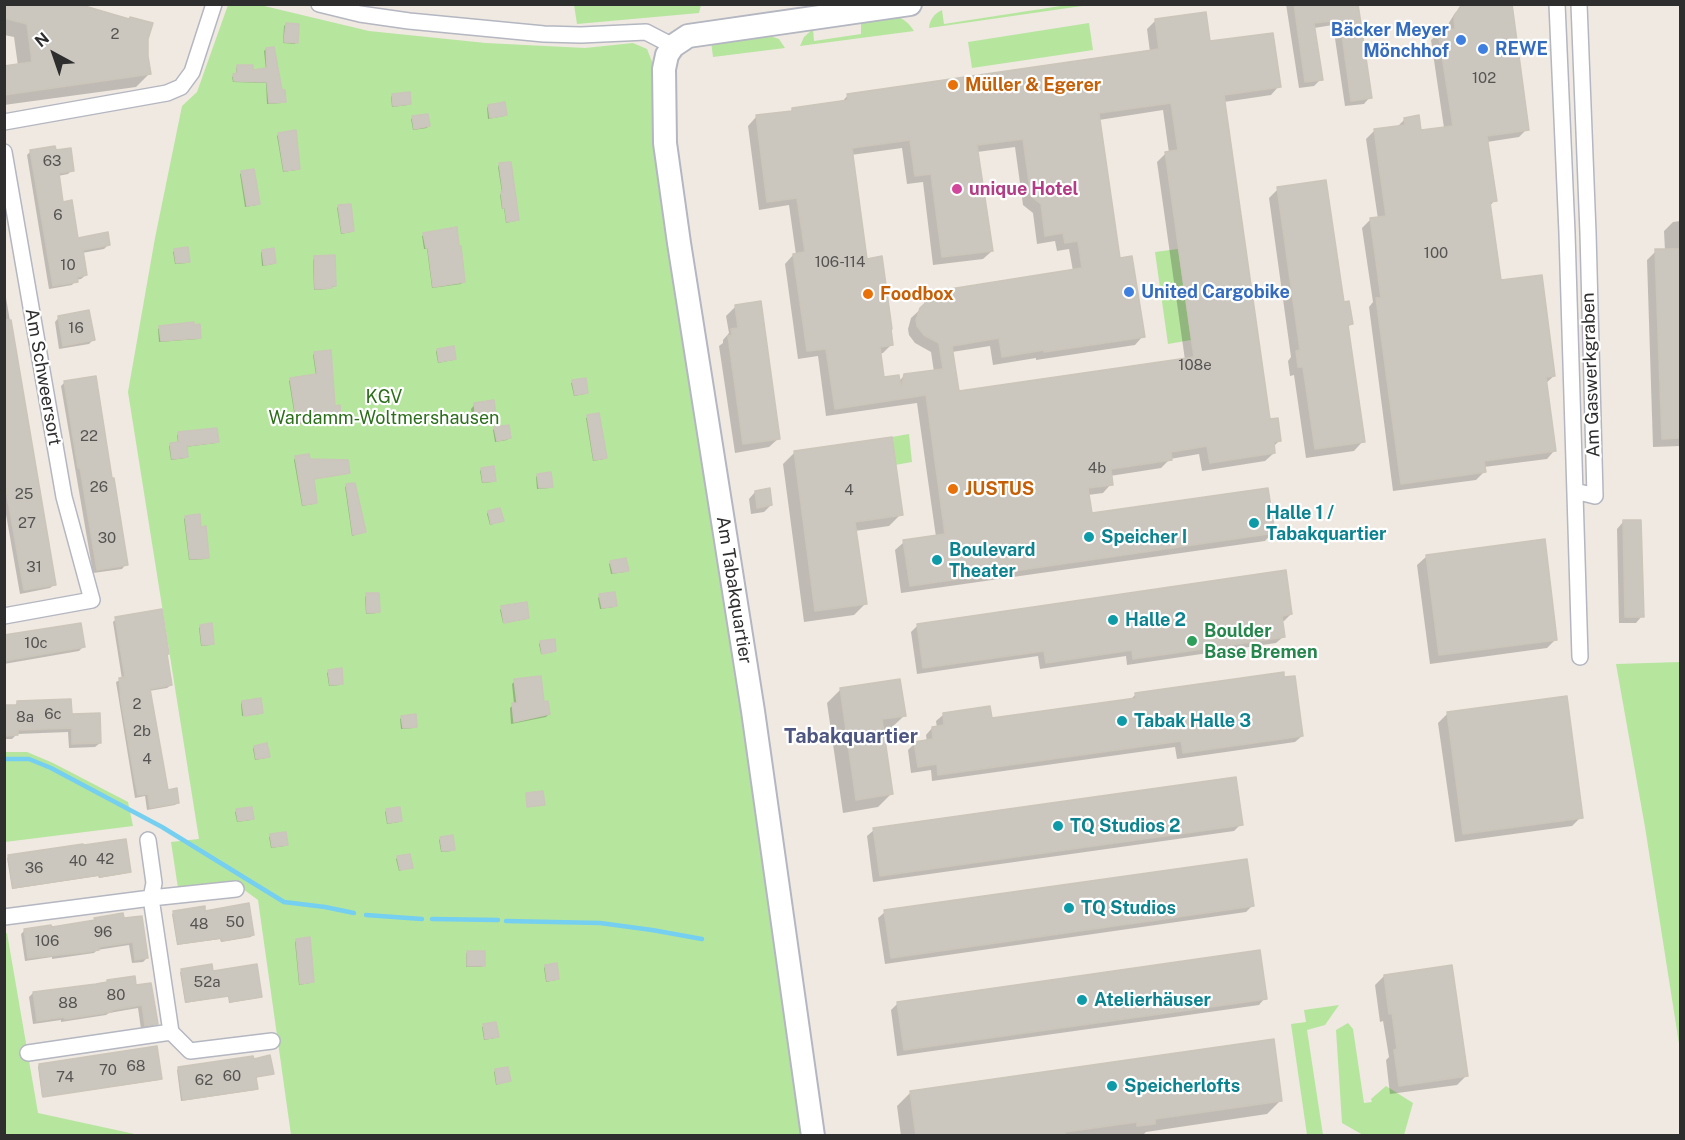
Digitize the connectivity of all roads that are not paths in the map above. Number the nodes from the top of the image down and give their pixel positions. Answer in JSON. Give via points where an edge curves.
{"nodes":[{"id":1,"x":214,"y":4,"type":"edge"},
{"id":2,"x":319,"y":4,"type":"edge"},
{"id":3,"x":910,"y":4,"type":"edge"},
{"id":4,"x":1557,"y":4,"type":"edge"},
{"id":5,"x":1579,"y":4,"type":"edge"},
{"id":6,"x":673,"y":46,"type":"junction"},
{"id":7,"x":4,"y":122,"type":"edge"},
{"id":8,"x":4,"y":152,"type":"edge"},
{"id":9,"x":1567,"y":233,"type":"junction"},
{"id":10,"x":1588,"y":233,"type":"junction"},
{"id":11,"x":1575,"y":491,"type":"junction"},
{"id":12,"x":4,"y":616,"type":"edge"},
{"id":13,"x":1580,"y":657,"type":"dead end"},
{"id":14,"x":148,"y":840,"type":"dead end"},
{"id":15,"x":236,"y":889,"type":"dead end"},
{"id":16,"x":151,"y":898,"type":"junction"},
{"id":17,"x":4,"y":917,"type":"edge"},
{"id":18,"x":171,"y":1032,"type":"junction"},
{"id":19,"x":272,"y":1041,"type":"dead end"},
{"id":20,"x":28,"y":1053,"type":"dead end"},
{"id":21,"x":813,"y":1136,"type":"edge"}],
"edges":[{"from":1,"to":7,"type":"street","via":[[192,72],[181,87],[167,93]]},
{"from":2,"to":6,"type":"street","via":[[409,21],[522,32],[646,32]]},
{"from":3,"to":6,"type":"street","via":[[688,36]]},
{"from":4,"to":9,"type":"street","name":"Am Gaswerkgraben"},
{"from":5,"to":10,"type":"street","name":"Am Gaswerkgraben"},
{"from":6,"to":21,"type":"street","name":"Am Tabakquartier","via":[[666,55],[664,69],[665,143],[753,711]]},
{"from":8,"to":12,"type":"street","name":"Am Schweersort","via":[[64,497],[92,600]]},
{"from":9,"to":10,"type":"street"},
{"from":9,"to":11,"type":"street","name":"Am Gaswerkgraben"},
{"from":10,"to":11,"type":"street","name":"Am Gaswerkgraben","via":[[1595,496]]},
{"from":11,"to":13,"type":"street","name":"Am Gaswerkgraben"},
{"from":14,"to":16,"type":"street","via":[[154,883]]},
{"from":15,"to":16,"type":"street"},
{"from":16,"to":17,"type":"street"},
{"from":16,"to":18,"type":"street"},
{"from":18,"to":19,"type":"street","via":[[190,1050]]},
{"from":18,"to":20,"type":"street"}]}
